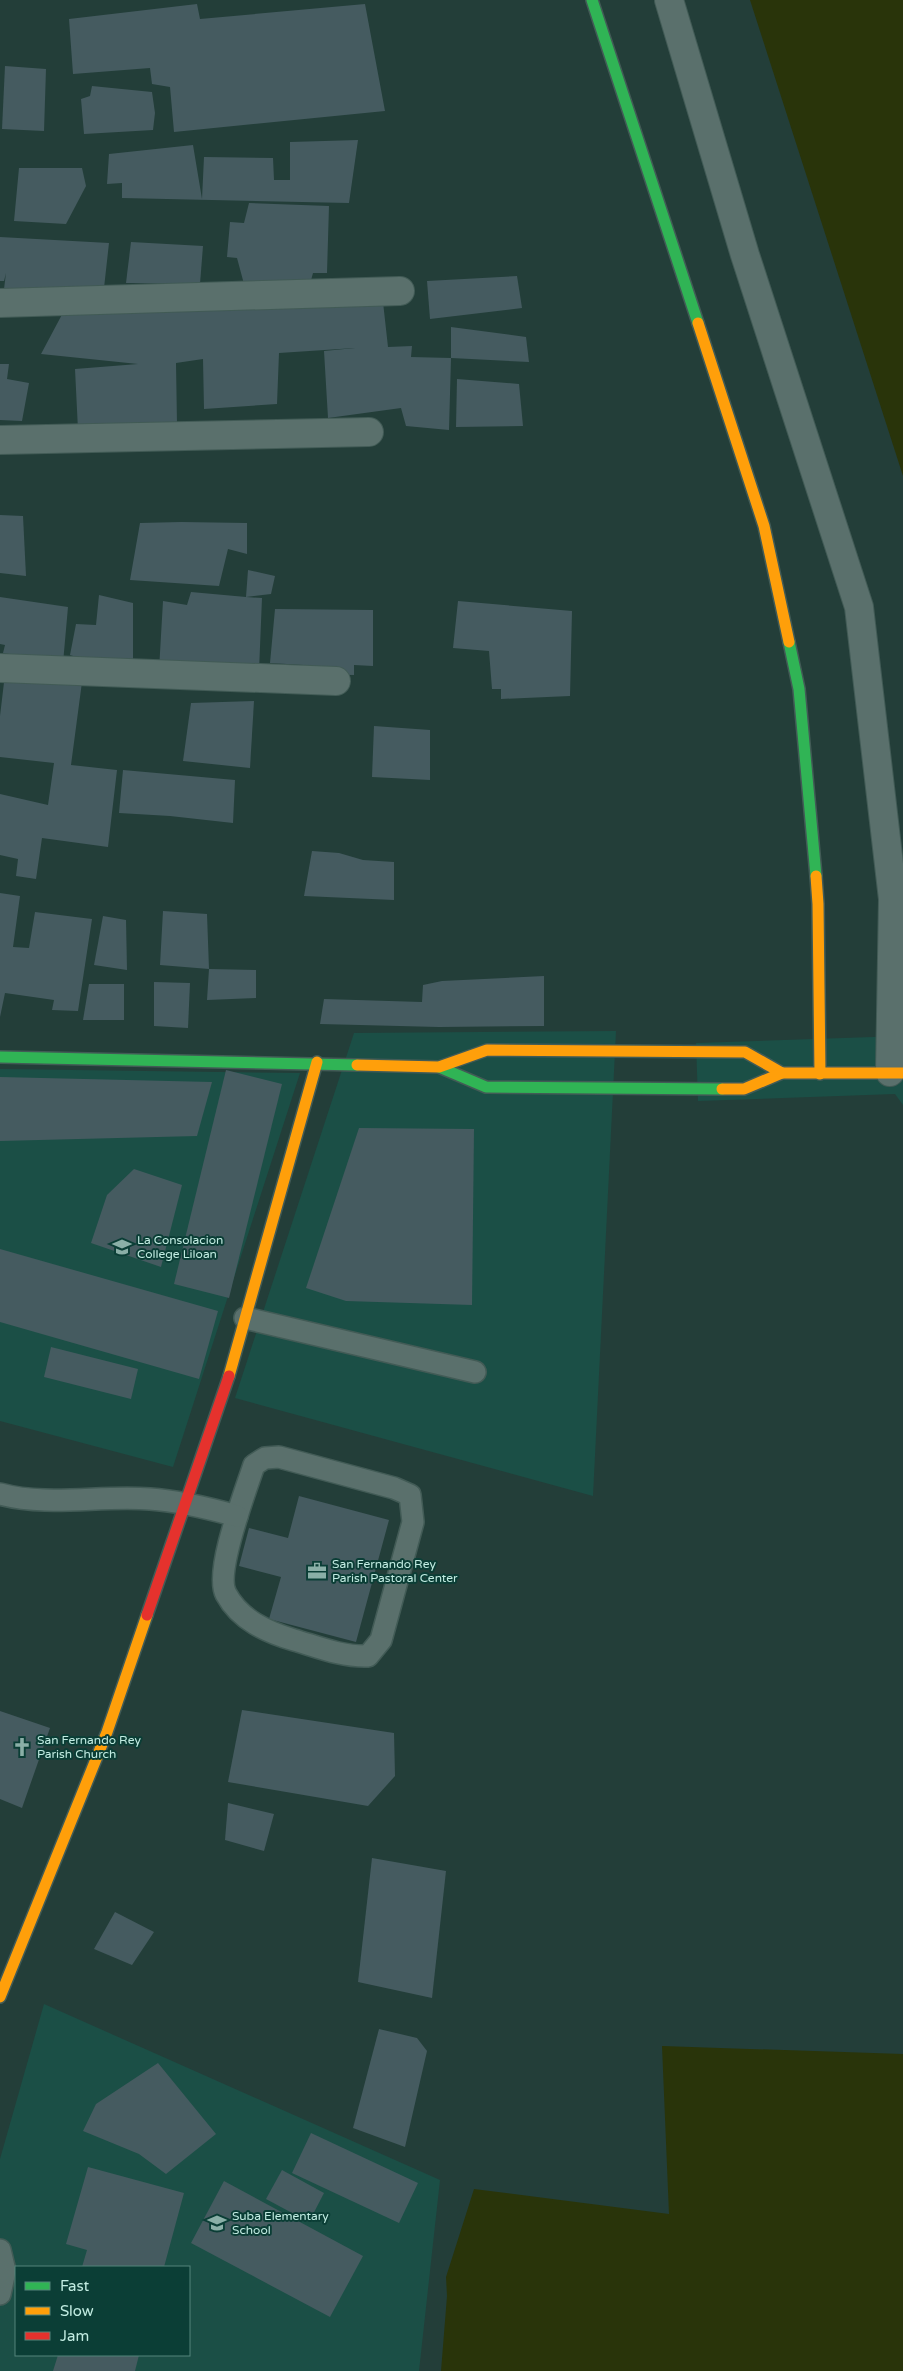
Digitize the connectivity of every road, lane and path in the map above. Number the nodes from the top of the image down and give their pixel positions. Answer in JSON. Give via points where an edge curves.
{"nodes":[{"id":1,"x":592,"y":0,"type":"edge"},
{"id":2,"x":669,"y":0,"type":"edge"},
{"id":3,"x":400,"y":291,"type":"dead end"},
{"id":4,"x":0,"y":303,"type":"edge"},
{"id":5,"x":369,"y":432,"type":"dead end"},
{"id":6,"x":0,"y":440,"type":"edge"},
{"id":7,"x":0,"y":668,"type":"edge"},
{"id":8,"x":336,"y":681,"type":"dead end"},
{"id":9,"x":0,"y":1057,"type":"edge"},
{"id":10,"x":317,"y":1062,"type":"junction"},
{"id":11,"x":439,"y":1067,"type":"junction"},
{"id":12,"x":897,"y":1072,"type":"edge"},
{"id":13,"x":782,"y":1073,"type":"junction"},
{"id":14,"x":820,"y":1074,"type":"junction"},
{"id":15,"x":245,"y":1318,"type":"junction"},
{"id":16,"x":475,"y":1372,"type":"dead end"},
{"id":17,"x":0,"y":1494,"type":"edge"},
{"id":18,"x":186,"y":1503,"type":"junction"},
{"id":19,"x":237,"y":1516,"type":"junction"},
{"id":20,"x":0,"y":1997,"type":"edge"},
{"id":21,"x":0,"y":2250,"type":"edge"},
{"id":22,"x":0,"y":2295,"type":"edge"},
{"id":23,"x":15,"y":2302,"type":"edge"}],
"edges":[{"from":1,"to":14,"type":"street","via":[[764,526],[799,689],[818,904]]},
{"from":2,"to":12,"type":"street","via":[[745,255],[859,607],[893,899]]},
{"from":3,"to":4,"type":"street"},
{"from":5,"to":6,"type":"street"},
{"from":7,"to":8,"type":"street"},
{"from":9,"to":10,"type":"street"},
{"from":10,"to":11,"type":"street"},
{"from":10,"to":15,"type":"street"},
{"from":11,"to":13,"type":"street","via":[[486,1087],[744,1090]]},
{"from":11,"to":13,"type":"street","via":[[487,1050],[745,1052]]},
{"from":12,"to":14,"type":"street"},
{"from":13,"to":14,"type":"street"},
{"from":15,"to":16,"type":"lane"},
{"from":15,"to":18,"type":"street","via":[[230,1374]]},
{"from":17,"to":18,"type":"lane","via":[[21,1500],[149,1499]]},
{"from":18,"to":19,"type":"lane"},
{"from":18,"to":20,"type":"street","via":[[107,1732]]},
{"from":19,"to":19,"type":"lane","via":[[224,1568],[225,1593],[245,1617],[267,1632],[352,1657],[368,1656],[381,1640],[413,1522],[410,1495],[279,1457],[265,1458],[254,1465]]},
{"from":21,"to":22,"type":"lane","via":[[5,2271]]},
{"from":22,"to":23,"type":"lane"}]}
